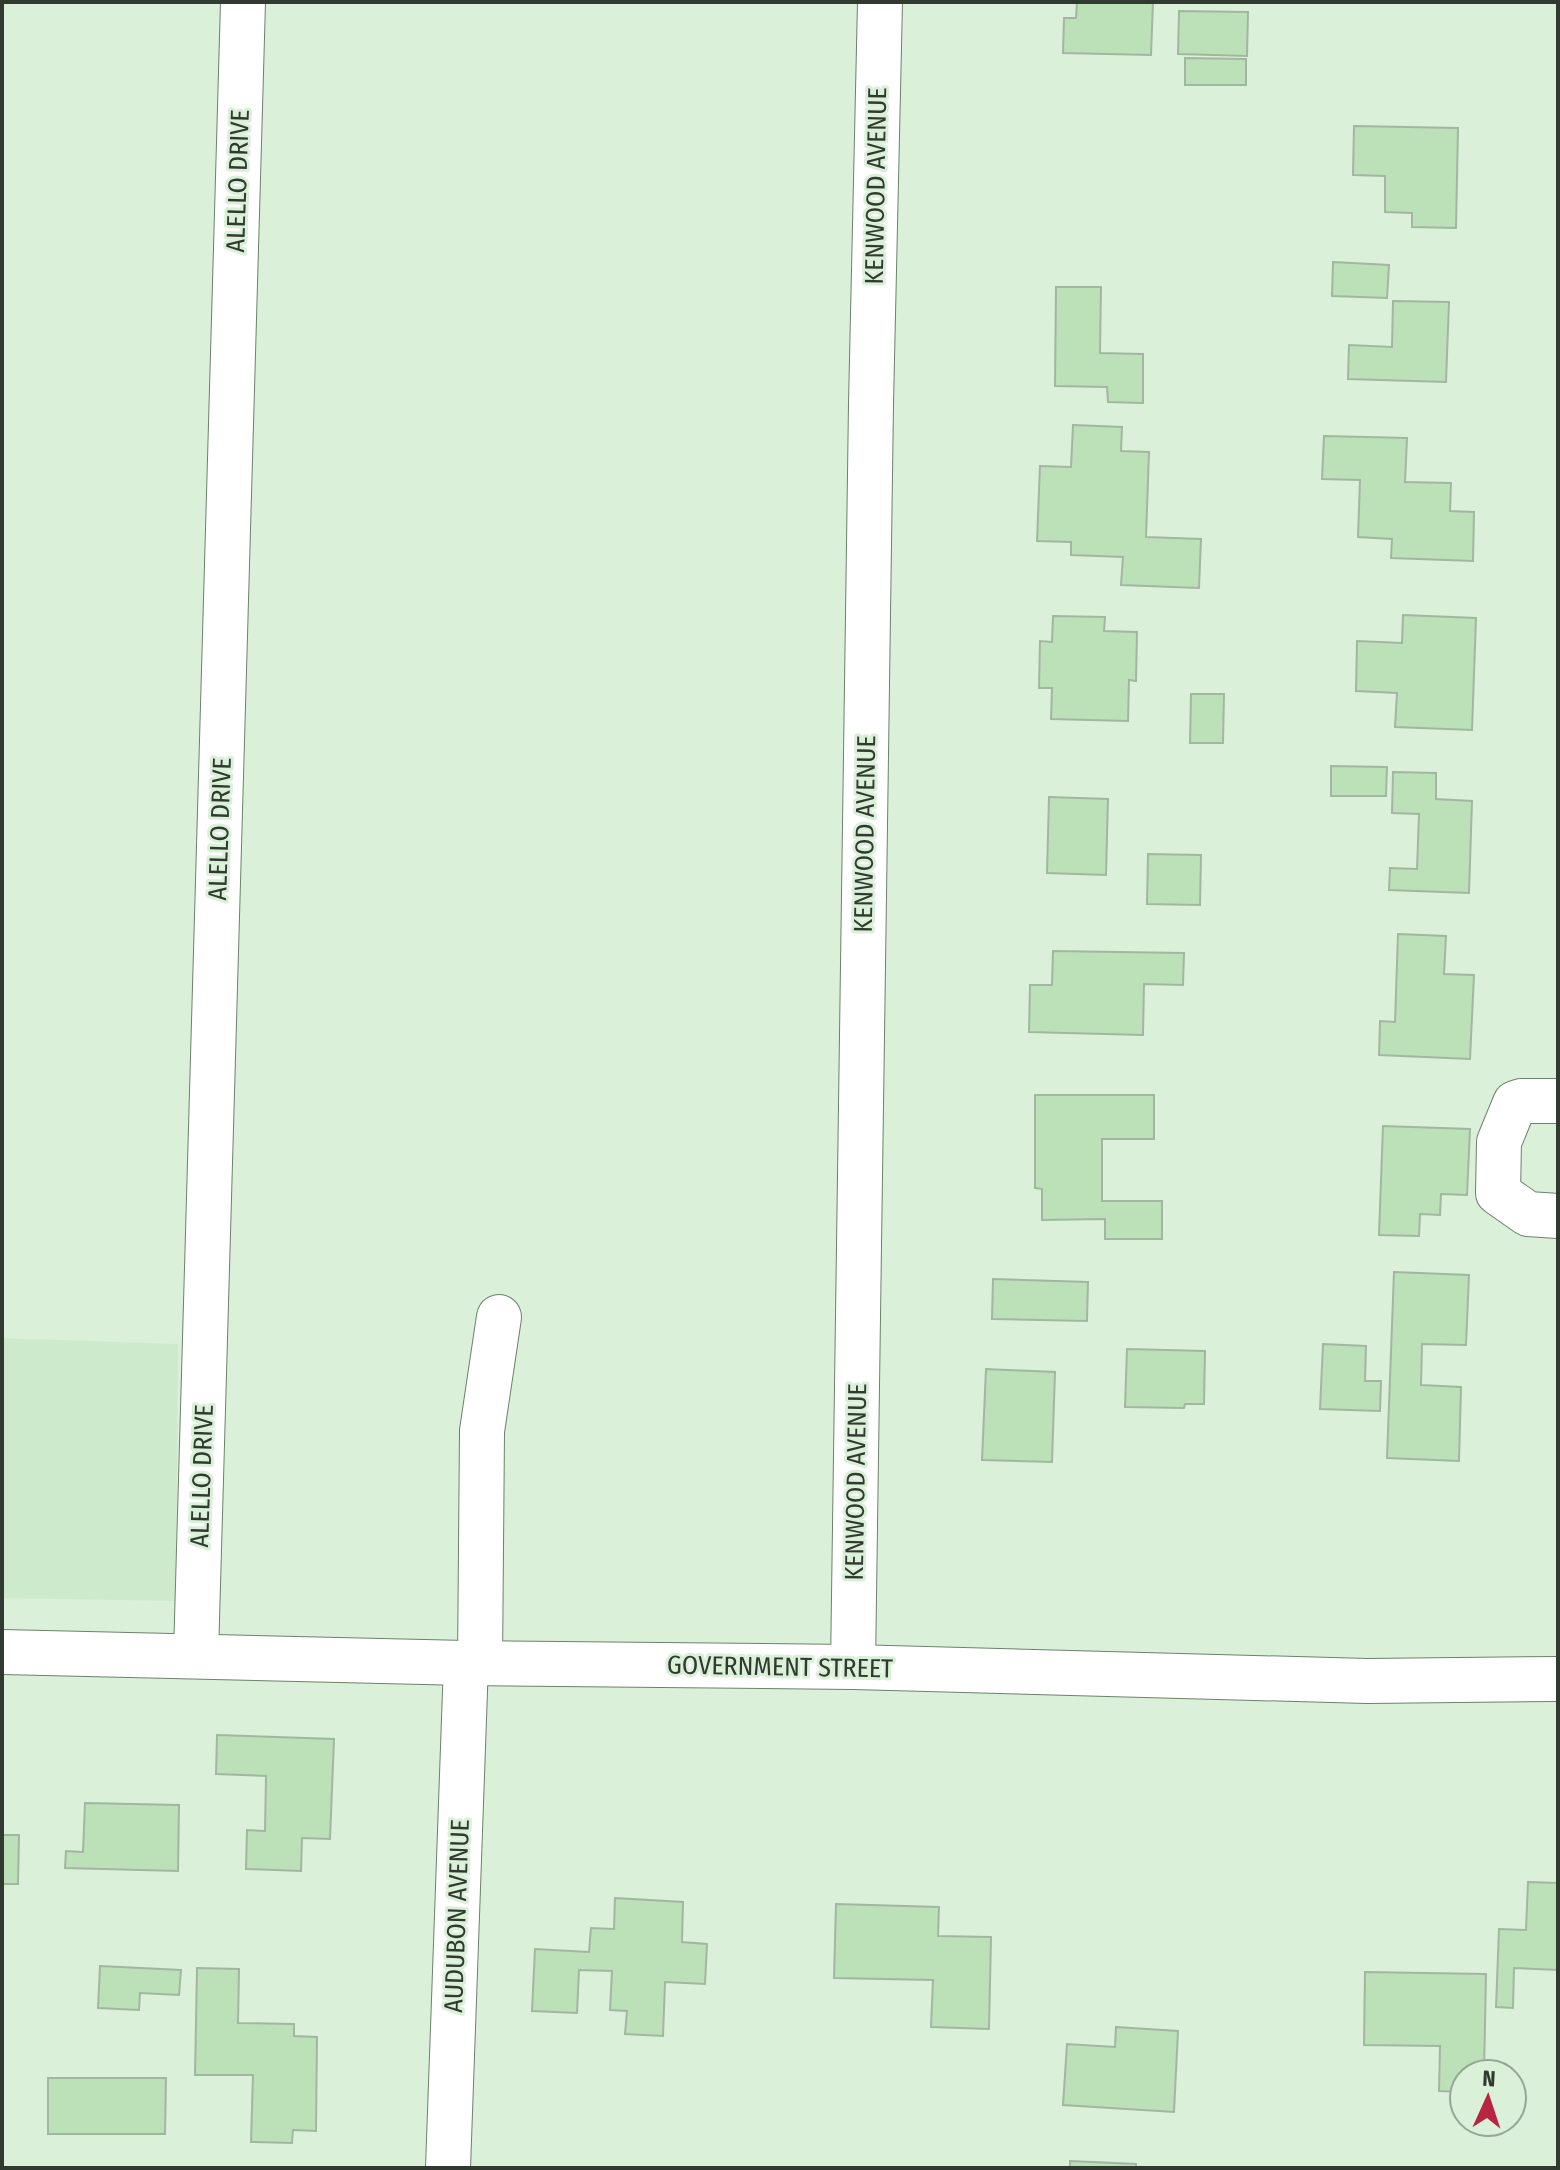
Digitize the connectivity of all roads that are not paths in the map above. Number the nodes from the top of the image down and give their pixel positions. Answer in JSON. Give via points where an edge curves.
{"nodes":[{"id":1,"x":243,"y":2,"type":"edge"},
{"id":2,"x":880,"y":2,"type":"edge"},
{"id":3,"x":1558,"y":1101,"type":"edge"},
{"id":4,"x":1558,"y":1216,"type":"edge"},
{"id":5,"x":499,"y":1317,"type":"dead end"},
{"id":6,"x":2,"y":1652,"type":"edge"},
{"id":7,"x":196,"y":1655,"type":"junction"},
{"id":8,"x":473,"y":1664,"type":"junction"},
{"id":9,"x":853,"y":1667,"type":"junction"},
{"id":10,"x":1558,"y":1679,"type":"edge"},
{"id":11,"x":448,"y":2168,"type":"edge"}],
"edges":[{"from":1,"to":7,"type":"street","name":"ALELLO DRIVE"},
{"from":2,"to":9,"type":"street","name":"KENWOOD AVENUE"},
{"from":3,"to":4,"type":"street","via":[[1515,1103],[1499,1142],[1498,1193],[1528,1214]]},
{"from":5,"to":8,"type":"street","name":"AUDUBON AVENUE","via":[[482,1431]]},
{"from":6,"to":7,"type":"street","name":"GOVERNMENT STREET"},
{"from":7,"to":8,"type":"street","name":"GOVERNMENT STREET"},
{"from":8,"to":9,"type":"street","name":"GOVERNMENT STREET"},
{"from":8,"to":11,"type":"street","name":"AUDUBON AVENUE"},
{"from":9,"to":10,"type":"street","name":"GOVERNMENT STREET","via":[[1367,1681]]}]}
